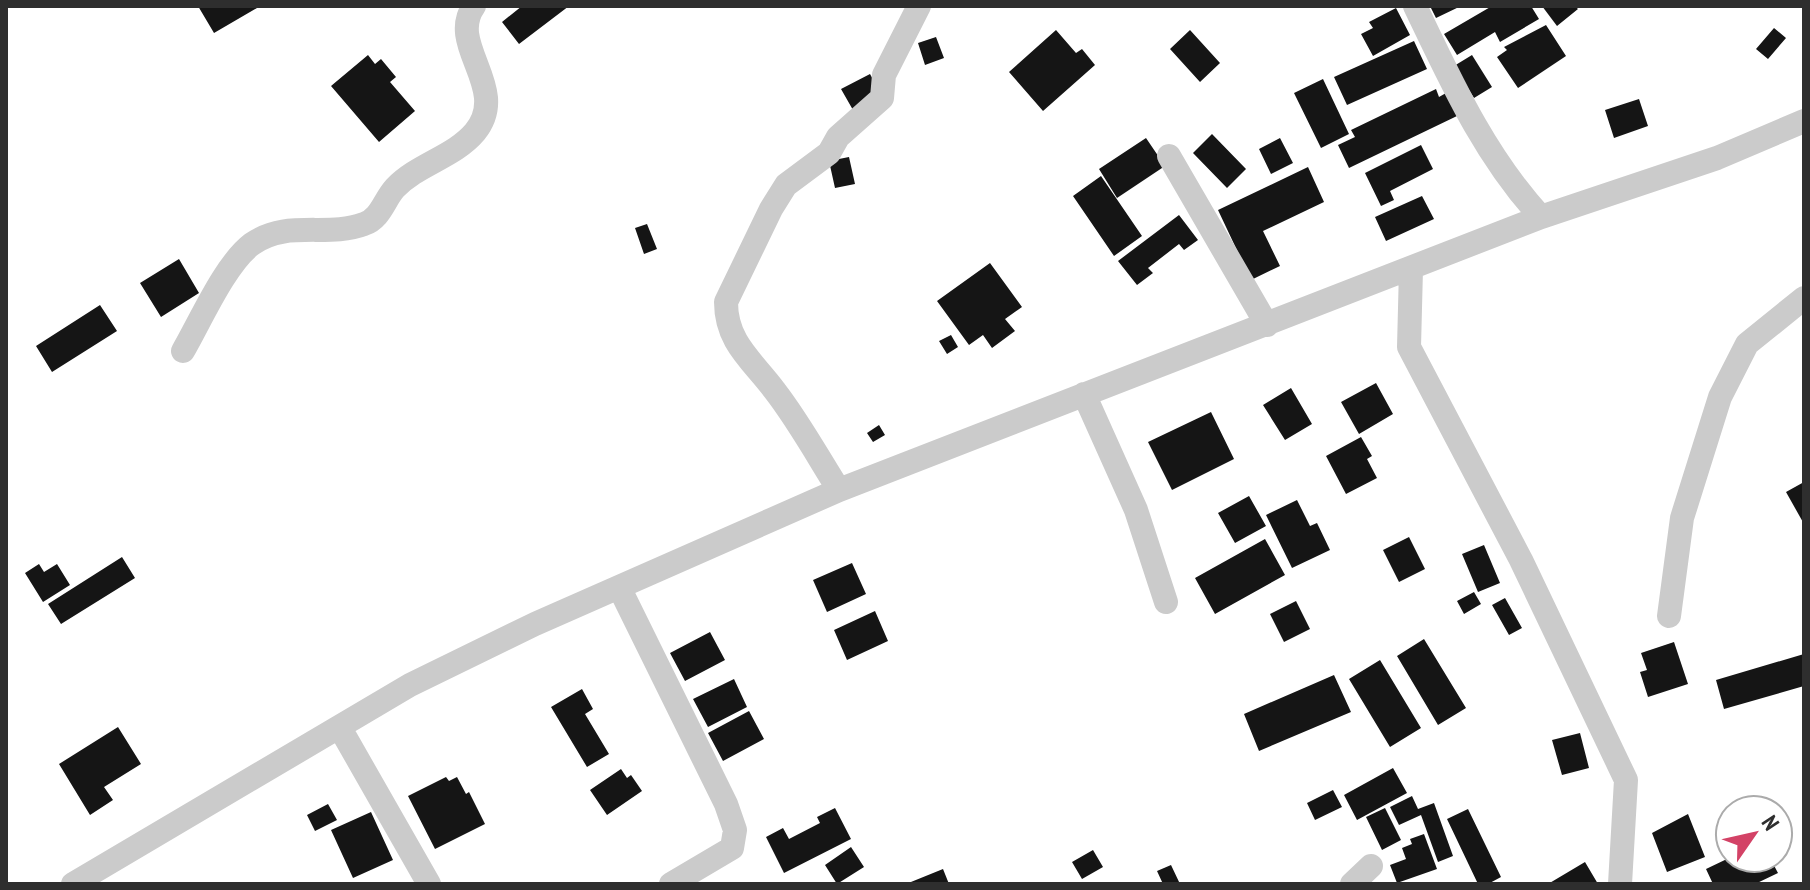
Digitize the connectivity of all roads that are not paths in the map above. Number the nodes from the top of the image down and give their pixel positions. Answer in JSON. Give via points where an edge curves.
{"nodes":[{"id":1,"x":474,"y":6,"type":"edge"},
{"id":2,"x":919,"y":6,"type":"edge"},
{"id":3,"x":1415,"y":6,"type":"edge"},
{"id":4,"x":1804,"y":121,"type":"edge"},
{"id":5,"x":1169,"y":156,"type":"dead end"},
{"id":6,"x":1541,"y":217,"type":"junction"},
{"id":7,"x":1411,"y":269,"type":"junction"},
{"id":8,"x":1804,"y":298,"type":"edge"},
{"id":9,"x":1267,"y":325,"type":"junction"},
{"id":10,"x":183,"y":351,"type":"dead end"},
{"id":11,"x":1084,"y":394,"type":"junction"},
{"id":12,"x":839,"y":490,"type":"junction"},
{"id":13,"x":619,"y":587,"type":"junction"},
{"id":14,"x":1166,"y":602,"type":"dead end"},
{"id":15,"x":1669,"y":616,"type":"dead end"},
{"id":16,"x":340,"y":728,"type":"junction"},
{"id":17,"x":1371,"y":866,"type":"dead end"},
{"id":18,"x":73,"y":884,"type":"edge"},
{"id":19,"x":429,"y":884,"type":"edge"},
{"id":20,"x":671,"y":884,"type":"edge"},
{"id":21,"x":1352,"y":884,"type":"edge"},
{"id":22,"x":1620,"y":884,"type":"edge"}],
"edges":[{"from":1,"to":10,"type":"street","via":[[467,39],[482,74],[487,108],[478,128],[395,188],[368,223],[276,231],[250,245]]},
{"from":2,"to":12,"type":"street","via":[[884,75],[882,98],[838,137],[829,153],[786,185],[726,302],[726,318],[741,352],[775,390]]},
{"from":3,"to":6,"type":"street","via":[[1492,155]]},
{"from":4,"to":6,"type":"street","via":[[1717,158]]},
{"from":5,"to":9,"type":"street"},
{"from":6,"to":7,"type":"street"},
{"from":7,"to":9,"type":"street"},
{"from":7,"to":22,"type":"street","via":[[1409,347],[1521,560],[1626,780]]},
{"from":8,"to":15,"type":"street","via":[[1747,344],[1720,397],[1682,518]]},
{"from":9,"to":11,"type":"street"},
{"from":11,"to":12,"type":"street"},
{"from":11,"to":14,"type":"street","via":[[1136,510]]},
{"from":12,"to":13,"type":"street"},
{"from":13,"to":16,"type":"street","via":[[410,685]]},
{"from":13,"to":20,"type":"street","via":[[735,830],[732,848]]},
{"from":16,"to":18,"type":"street"},
{"from":16,"to":19,"type":"street"},
{"from":17,"to":21,"type":"street"}]}
